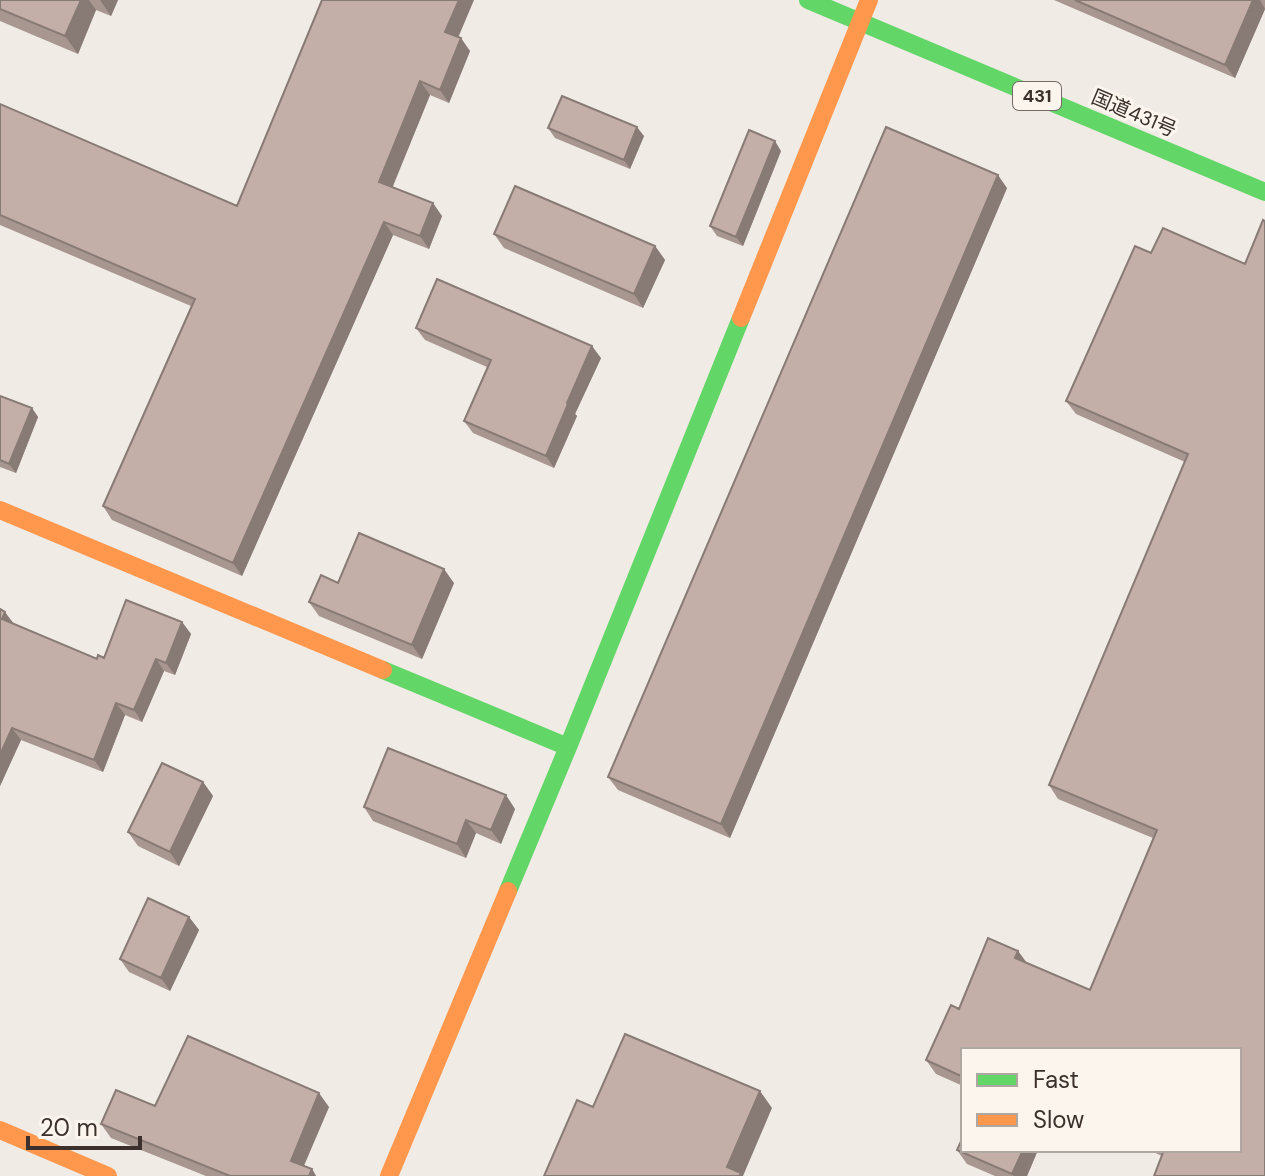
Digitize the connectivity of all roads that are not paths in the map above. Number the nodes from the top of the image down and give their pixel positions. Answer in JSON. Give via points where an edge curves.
{"nodes":[{"id":1,"x":808,"y":0,"type":"edge"},
{"id":2,"x":869,"y":0,"type":"edge"},
{"id":3,"x":860,"y":21,"type":"junction"},
{"id":4,"x":1265,"y":192,"type":"edge"},
{"id":5,"x":0,"y":510,"type":"edge"},
{"id":6,"x":568,"y":747,"type":"junction"},
{"id":7,"x":0,"y":1130,"type":"edge"},
{"id":8,"x":108,"y":1176,"type":"edge"},
{"id":9,"x":389,"y":1176,"type":"edge"}],
"edges":[{"from":1,"to":3,"type":"main road","name":"国道431号","number":"431"},
{"from":2,"to":3,"type":"main road"},
{"from":3,"to":4,"type":"main road","name":"国道431号","number":"431"},
{"from":3,"to":6,"type":"main road"},
{"from":5,"to":6,"type":"main road"},
{"from":6,"to":9,"type":"main road"},
{"from":7,"to":8,"type":"main road"}]}
